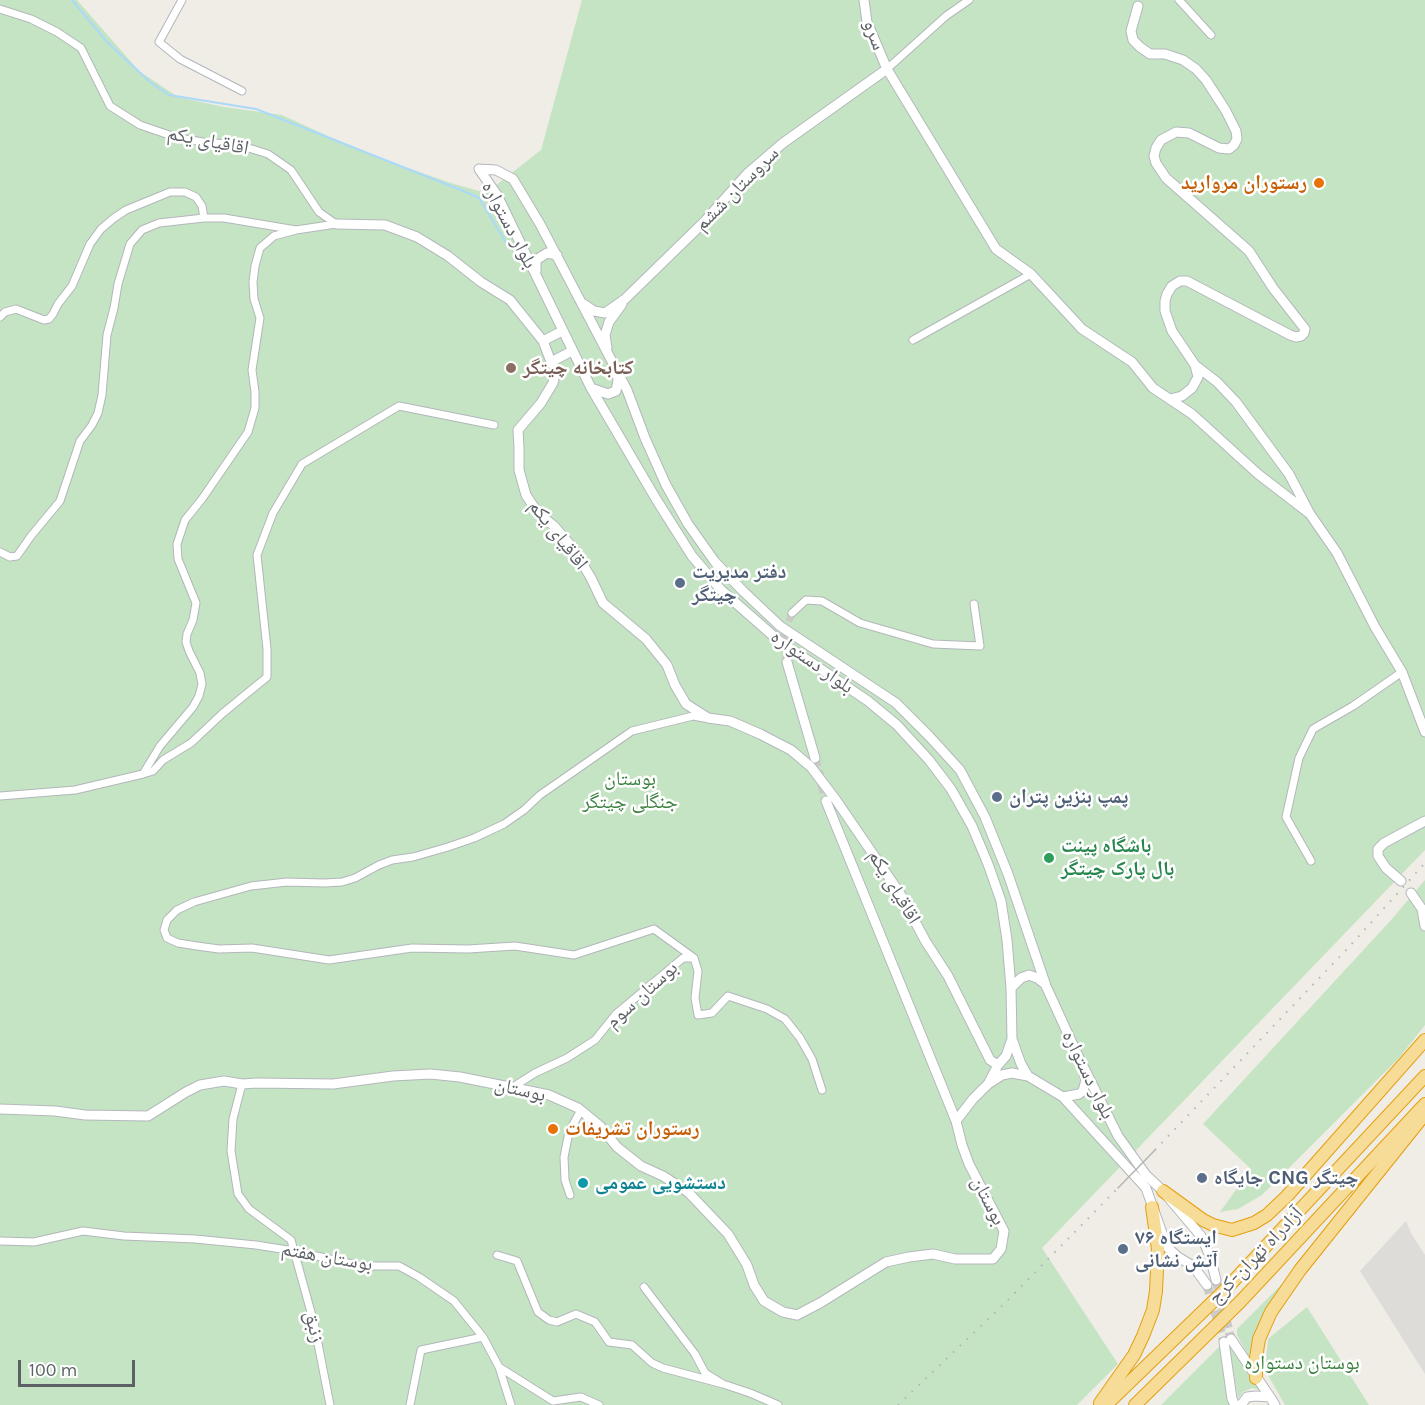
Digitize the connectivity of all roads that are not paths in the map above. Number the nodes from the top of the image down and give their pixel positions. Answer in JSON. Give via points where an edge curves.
{"nodes":[{"id":1,"x":182,"y":0,"type":"edge"},
{"id":2,"x":864,"y":0,"type":"edge"},
{"id":3,"x":969,"y":0,"type":"edge"},
{"id":4,"x":1179,"y":0,"type":"edge"},
{"id":5,"x":1140,"y":2,"type":"edge"},
{"id":6,"x":0,"y":9,"type":"edge"},
{"id":7,"x":1211,"y":36,"type":"dead end"},
{"id":8,"x":887,"y":69,"type":"junction"},
{"id":9,"x":242,"y":91,"type":"dead end"},
{"id":10,"x":204,"y":218,"type":"junction"},
{"id":11,"x":336,"y":224,"type":"junction"},
{"id":12,"x":296,"y":230,"type":"junction"},
{"id":13,"x":557,"y":255,"type":"junction"},
{"id":14,"x":1031,"y":274,"type":"junction"},
{"id":15,"x":536,"y":276,"type":"junction"},
{"id":16,"x":625,"y":299,"type":"junction"},
{"id":17,"x":580,"y":301,"type":"junction"},
{"id":18,"x":0,"y":317,"type":"edge"},
{"id":19,"x":562,"y":331,"type":"junction"},
{"id":20,"x":913,"y":340,"type":"dead end"},
{"id":21,"x":543,"y":341,"type":"junction"},
{"id":22,"x":572,"y":351,"type":"junction"},
{"id":23,"x":608,"y":355,"type":"junction"},
{"id":24,"x":551,"y":362,"type":"junction"},
{"id":25,"x":1196,"y":365,"type":"junction"},
{"id":26,"x":617,"y":370,"type":"junction"},
{"id":27,"x":591,"y":388,"type":"junction"},
{"id":28,"x":1170,"y":399,"type":"junction"},
{"id":29,"x":494,"y":425,"type":"dead end"},
{"id":30,"x":1310,"y":514,"type":"junction"},
{"id":31,"x":0,"y":552,"type":"edge"},
{"id":32,"x":974,"y":604,"type":"dead end"},
{"id":33,"x":792,"y":613,"type":"dead end"},
{"id":34,"x":787,"y":662,"type":"tunnel mouth"},
{"id":35,"x":1402,"y":672,"type":"junction"},
{"id":36,"x":708,"y":718,"type":"junction"},
{"id":37,"x":1425,"y":732,"type":"edge"},
{"id":38,"x":815,"y":758,"type":"tunnel mouth"},
{"id":39,"x":143,"y":774,"type":"junction"},
{"id":40,"x":0,"y":796,"type":"edge"},
{"id":41,"x":826,"y":801,"type":"tunnel mouth"},
{"id":42,"x":1425,"y":821,"type":"edge"},
{"id":43,"x":1311,"y":861,"type":"dead end"},
{"id":44,"x":1401,"y":881,"type":"dead end"},
{"id":45,"x":1411,"y":893,"type":"dead end"},
{"id":46,"x":1425,"y":926,"type":"edge"},
{"id":47,"x":694,"y":958,"type":"junction"},
{"id":48,"x":1046,"y":986,"type":"junction"},
{"id":49,"x":1011,"y":988,"type":"junction"},
{"id":50,"x":1012,"y":1040,"type":"junction"},
{"id":51,"x":1425,"y":1040,"type":"edge"},
{"id":52,"x":1079,"y":1058,"type":"junction"},
{"id":53,"x":998,"y":1065,"type":"junction"},
{"id":54,"x":1028,"y":1076,"type":"junction"},
{"id":55,"x":1425,"y":1076,"type":"edge"},
{"id":56,"x":242,"y":1083,"type":"junction"},
{"id":57,"x":988,"y":1084,"type":"junction"},
{"id":58,"x":513,"y":1087,"type":"junction"},
{"id":59,"x":822,"y":1090,"type":"dead end"},
{"id":60,"x":1063,"y":1097,"type":"junction"},
{"id":61,"x":1425,"y":1104,"type":"edge"},
{"id":62,"x":0,"y":1109,"type":"edge"},
{"id":63,"x":581,"y":1110,"type":"junction"},
{"id":64,"x":1425,"y":1114,"type":"edge"},
{"id":65,"x":956,"y":1121,"type":"junction"},
{"id":66,"x":1162,"y":1191,"type":"junction"},
{"id":67,"x":570,"y":1195,"type":"dead end"},
{"id":68,"x":1152,"y":1207,"type":"junction"},
{"id":69,"x":0,"y":1241,"type":"edge"},
{"id":70,"x":294,"y":1251,"type":"junction"},
{"id":71,"x":497,"y":1255,"type":"dead end"},
{"id":72,"x":1216,"y":1280,"type":"tunnel mouth"},
{"id":73,"x":1207,"y":1285,"type":"tunnel mouth"},
{"id":74,"x":644,"y":1287,"type":"dead end"},
{"id":75,"x":483,"y":1337,"type":"junction"},
{"id":76,"x":500,"y":1367,"type":"junction"},
{"id":77,"x":1256,"y":1378,"type":"junction"},
{"id":78,"x":723,"y":1384,"type":"junction"},
{"id":79,"x":1272,"y":1401,"type":"edge"},
{"id":80,"x":330,"y":1405,"type":"edge"},
{"id":81,"x":410,"y":1405,"type":"edge"},
{"id":82,"x":511,"y":1405,"type":"edge"},
{"id":83,"x":599,"y":1405,"type":"edge"},
{"id":84,"x":778,"y":1405,"type":"edge"},
{"id":85,"x":1099,"y":1405,"type":"edge"},
{"id":86,"x":1106,"y":1405,"type":"edge"},
{"id":87,"x":1135,"y":1405,"type":"edge"},
{"id":88,"x":1235,"y":1405,"type":"edge"},
{"id":89,"x":1241,"y":1405,"type":"edge"}],
"edges":[{"from":1,"to":9,"type":"street","via":[[159,42],[180,59]]},
{"from":2,"to":8,"type":"street","name":"سرو","via":[[867,22]]},
{"from":3,"to":8,"type":"street"},
{"from":4,"to":7,"type":"street"},
{"from":5,"to":25,"type":"street","via":[[1131,31],[1133,40],[1150,54],[1183,60],[1196,69],[1226,111],[1237,139],[1229,149],[1219,148],[1176,132],[1161,140],[1156,148],[1156,164],[1166,178],[1249,251],[1305,329],[1301,336],[1290,335],[1180,280],[1167,294],[1165,311],[1172,331]]},
{"from":6,"to":11,"type":"street","name":"اقاقیای یکم","via":[[30,19],[81,48],[110,105],[140,125],[178,138],[240,145],[268,154],[291,170],[319,212]]},
{"from":8,"to":14,"type":"street","name":"سرو","via":[[996,249]]},
{"from":8,"to":16,"type":"street","name":"سروستان ششم","via":[[783,143],[747,174]]},
{"from":10,"to":12,"type":"street"},
{"from":10,"to":18,"type":"street","via":[[196,197],[185,192],[170,192],[138,204],[101,229],[90,244],[72,286],[49,319],[16,309]]},
{"from":10,"to":31,"type":"street","via":[[159,222],[142,230],[130,244],[107,334],[98,413],[80,441],[60,501],[17,556]]},
{"from":11,"to":12,"type":"street"},
{"from":11,"to":21,"type":"street","name":"اقاقیای یکم","via":[[386,225],[417,237],[510,300]]},
{"from":12,"to":39,"type":"street","via":[[274,236],[260,248],[253,282],[260,318],[252,370],[255,408],[248,432],[185,520],[177,544],[178,559],[196,603],[186,642],[200,673],[199,696]]},
{"from":13,"to":15,"type":"street","via":[[547,253],[536,260]]},
{"from":13,"to":15,"type":"street","name":"بلوار دستواره","via":[[513,179],[496,170],[479,169],[497,195]]},
{"from":13,"to":17,"type":"street","name":"بلوار دستواره"},
{"from":14,"to":20,"type":"street"},
{"from":14,"to":28,"type":"street","name":"سرو","via":[[1082,329],[1132,362],[1154,388]]},
{"from":15,"to":19,"type":"street","name":"بلوار دستواره"},
{"from":16,"to":17,"type":"street","via":[[605,313]]},
{"from":16,"to":23,"type":"street","via":[[609,322],[605,336]]},
{"from":17,"to":23,"type":"street","name":"بلوار دستواره"},
{"from":19,"to":21,"type":"street"},
{"from":19,"to":22,"type":"street","name":"بلوار دستواره"},
{"from":21,"to":24,"type":"street","name":"اقاقیای یکم"},
{"from":22,"to":24,"type":"street"},
{"from":22,"to":27,"type":"street","name":"بلوار دستواره"},
{"from":23,"to":26,"type":"street","name":"بلوار دستواره"},
{"from":24,"to":36,"type":"street","name":"اقاقیای یکم","via":[[556,370],[552,383],[518,430],[519,470],[526,495],[573,548],[603,603],[646,639],[667,665],[686,704]]},
{"from":25,"to":28,"type":"street","via":[[1198,377],[1192,388]]},
{"from":25,"to":30,"type":"street","via":[[1236,402],[1289,474]]},
{"from":26,"to":27,"type":"street","via":[[616,391],[608,394]]},
{"from":26,"to":48,"type":"street","name":"بلوار دستواره","via":[[666,485],[715,562],[780,626],[896,703],[960,770],[1008,873]]},
{"from":27,"to":49,"type":"street","name":"بلوار دستواره","via":[[692,556],[721,590],[778,640],[897,725],[951,789],[972,826],[1001,901]]},
{"from":28,"to":30,"type":"street","name":"سرو"},
{"from":29,"to":39,"type":"street","via":[[399,406],[302,464],[273,513],[257,555],[267,677],[191,743]]},
{"from":30,"to":35,"type":"street","via":[[1337,553]]},
{"from":32,"to":33,"type":"street","via":[[980,646],[933,644],[860,624],[822,601],[806,600]]},
{"from":34,"to":38,"type":"street"},
{"from":35,"to":37,"type":"street"},
{"from":35,"to":43,"type":"street","via":[[1313,729],[1299,758],[1286,817]]},
{"from":36,"to":47,"type":"street","via":[[693,716],[632,731],[504,824],[474,838],[392,860],[342,882],[251,886],[194,902],[177,910],[164,930],[168,938],[178,943],[219,949],[252,948],[329,960],[412,948],[468,950],[515,946],[574,955],[654,929]]},
{"from":36,"to":53,"type":"street","name":"اقاقیای یکم","via":[[730,721],[760,734],[791,750],[811,767],[899,892],[948,976],[990,1060]]},
{"from":39,"to":40,"type":"street","via":[[75,790]]},
{"from":41,"to":65,"type":"street"},
{"from":42,"to":44,"type":"street","via":[[1378,849],[1386,868]]},
{"from":45,"to":46,"type":"street","via":[[1422,909]]},
{"from":47,"to":58,"type":"street","name":"بوستان سوم","via":[[683,958],[616,1014],[595,1040]]},
{"from":47,"to":59,"type":"street","name":"بوستان سوم","via":[[699,1015],[712,1013],[728,996],[785,1019],[808,1052]]},
{"from":48,"to":49,"type":"street","via":[[1029,975]]},
{"from":48,"to":52,"type":"street","name":"بلوار دستواره"},
{"from":49,"to":50,"type":"street","name":"بلوار دستواره"},
{"from":50,"to":53,"type":"street"},
{"from":50,"to":54,"type":"street","name":"بلوار دستواره"},
{"from":51,"to":66,"type":"highway","via":[[1287,1196],[1254,1223],[1232,1230],[1213,1225]]},
{"from":52,"to":60,"type":"street","via":[[1086,1080],[1083,1091]]},
{"from":52,"to":66,"type":"street","name":"بلوار دستواره","via":[[1118,1136]]},
{"from":53,"to":57,"type":"street"},
{"from":54,"to":57,"type":"street","via":[[1012,1072]]},
{"from":54,"to":60,"type":"street","name":"بلوار دستواره"},
{"from":55,"to":86,"type":"highway","name":"آزادراه تهران-کرج","via":[[1225,1290]]},
{"from":56,"to":58,"type":"street","name":"بوستان","via":[[333,1084],[430,1074]]},
{"from":56,"to":62,"type":"street","name":"بوستان","via":[[200,1085],[148,1116]]},
{"from":56,"to":70,"type":"street","via":[[233,1119],[231,1151],[238,1194],[249,1209],[291,1240]]},
{"from":57,"to":65,"type":"street"},
{"from":58,"to":63,"type":"street","name":"بوستان","via":[[549,1095]]},
{"from":60,"to":68,"type":"street","name":"بلوار دستواره","via":[[1146,1188]]},
{"from":61,"to":87,"type":"highway","via":[[1240,1302]]},
{"from":63,"to":65,"type":"street","name":"بوستان","via":[[641,1166],[688,1192],[728,1234],[764,1300],[783,1312],[797,1315],[886,1262],[933,1254],[955,1259],[993,1259],[1001,1249],[1004,1231],[969,1164]]},
{"from":63,"to":67,"type":"street","via":[[569,1132],[564,1156]]},
{"from":64,"to":77,"type":"highway","via":[[1270,1312],[1259,1339]]},
{"from":66,"to":72,"type":"street","name":"بلوار دستواره","via":[[1201,1236]]},
{"from":68,"to":73,"type":"street","via":[[1167,1247],[1193,1266]]},
{"from":68,"to":85,"type":"highway","via":[[1158,1249],[1153,1310],[1134,1354]]},
{"from":69,"to":70,"type":"street","name":"بوستان هفتم","via":[[34,1242],[83,1231]]},
{"from":70,"to":75,"type":"street","name":"بوستان هفتم","via":[[361,1266],[399,1266],[454,1301]]},
{"from":70,"to":80,"type":"street","name":"زنبق","via":[[314,1323]]},
{"from":71,"to":78,"type":"street","via":[[517,1261],[538,1312],[549,1320],[557,1322],[576,1314],[595,1322],[609,1342],[632,1345],[652,1363]]},
{"from":74,"to":78,"type":"street","via":[[705,1372]]},
{"from":75,"to":76,"type":"street","name":"بوستان هفتم"},
{"from":75,"to":81,"type":"street","via":[[421,1350]]},
{"from":76,"to":82,"type":"street"},
{"from":76,"to":83,"type":"street","name":"بوستان هفتم","via":[[553,1401],[581,1397]]},
{"from":77,"to":79,"type":"street"},
{"from":77,"to":88,"type":"street","via":[[1227,1340]]},
{"from":78,"to":84,"type":"street"},
{"from":79,"to":89,"type":"street","via":[[1247,1397]]}]}
